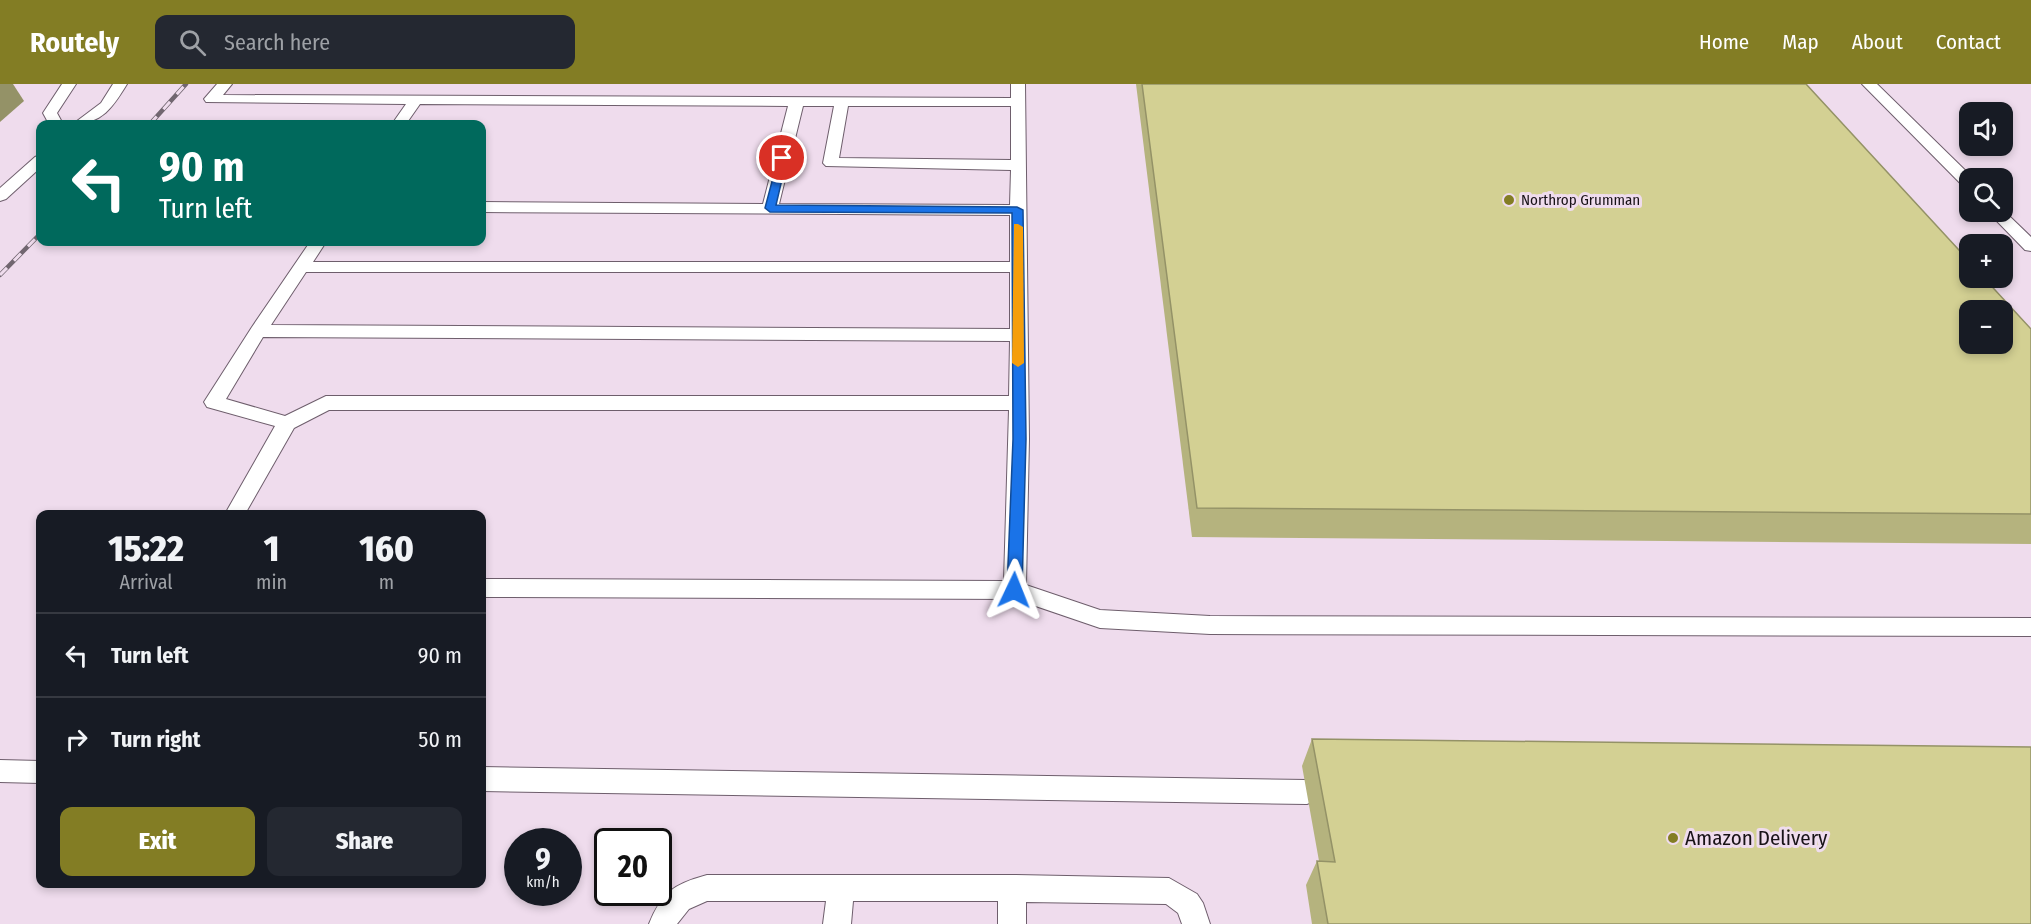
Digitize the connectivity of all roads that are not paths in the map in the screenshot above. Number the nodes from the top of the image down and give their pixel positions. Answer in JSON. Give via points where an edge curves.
{"nodes":[{"id":1,"x":69,"y":84,"type":"edge"},
{"id":2,"x":120,"y":84,"type":"edge"},
{"id":3,"x":225,"y":84,"type":"edge"},
{"id":4,"x":1869,"y":84,"type":"edge"},
{"id":5,"x":1018,"y":93,"type":"edge"},
{"id":6,"x":416,"y":100,"type":"junction"},
{"id":7,"x":797,"y":100,"type":"junction"},
{"id":8,"x":842,"y":100,"type":"junction"},
{"id":9,"x":54,"y":120,"type":"edge"},
{"id":10,"x":86,"y":120,"type":"edge"},
{"id":11,"x":402,"y":120,"type":"edge"},
{"id":12,"x":36,"y":164,"type":"edge"},
{"id":13,"x":1018,"y":165,"type":"junction"},
{"id":14,"x":1959,"y":173,"type":"edge"},
{"id":15,"x":0,"y":196,"type":"edge"},
{"id":16,"x":486,"y":207,"type":"edge"},
{"id":17,"x":770,"y":208,"type":"junction"},
{"id":18,"x":1017,"y":210,"type":"junction"},
{"id":19,"x":2006,"y":222,"type":"edge"},
{"id":20,"x":315,"y":246,"type":"edge"},
{"id":21,"x":2031,"y":246,"type":"edge"},
{"id":22,"x":301,"y":267,"type":"junction"},
{"id":23,"x":1018,"y":267,"type":"junction"},
{"id":24,"x":258,"y":331,"type":"junction"},
{"id":25,"x":1018,"y":335,"type":"junction"},
{"id":26,"x":1019,"y":403,"type":"junction"},
{"id":27,"x":287,"y":423,"type":"junction"},
{"id":28,"x":237,"y":510,"type":"edge"},
{"id":29,"x":486,"y":588,"type":"edge"},
{"id":30,"x":1014,"y":590,"type":"junction"},
{"id":31,"x":2031,"y":627,"type":"edge"},
{"id":32,"x":0,"y":771,"type":"edge"},
{"id":33,"x":36,"y":772,"type":"edge"},
{"id":34,"x":486,"y":779,"type":"edge"},
{"id":35,"x":1307,"y":792,"type":"dead end"},
{"id":36,"x":1012,"y":888,"type":"junction"},
{"id":37,"x":841,"y":889,"type":"junction"},
{"id":38,"x":663,"y":924,"type":"edge"},
{"id":39,"x":837,"y":924,"type":"edge"},
{"id":40,"x":1012,"y":924,"type":"edge"},
{"id":41,"x":1196,"y":924,"type":"edge"}],
"edges":[{"from":1,"to":9,"type":"lane","via":[[50,113]]},
{"from":2,"to":10,"type":"lane","via":[[106,106]]},
{"from":3,"to":6,"type":"lane","via":[[211,99]]},
{"from":4,"to":14,"type":"lane"},
{"from":5,"to":8,"type":"lane"},
{"from":5,"to":13,"type":"lane"},
{"from":6,"to":7,"type":"lane"},
{"from":6,"to":11,"type":"lane"},
{"from":7,"to":8,"type":"lane"},
{"from":7,"to":17,"type":"lane"},
{"from":8,"to":13,"type":"lane","via":[[831,163]]},
{"from":12,"to":15,"type":"lane"},
{"from":13,"to":18,"type":"lane"},
{"from":16,"to":17,"type":"lane"},
{"from":17,"to":18,"type":"lane"},
{"from":18,"to":23,"type":"lane"},
{"from":19,"to":21,"type":"lane"},
{"from":20,"to":22,"type":"lane"},
{"from":22,"to":23,"type":"lane"},
{"from":22,"to":24,"type":"lane"},
{"from":23,"to":25,"type":"lane"},
{"from":24,"to":25,"type":"lane"},
{"from":24,"to":27,"type":"lane","via":[[214,402]]},
{"from":25,"to":26,"type":"lane"},
{"from":26,"to":27,"type":"lane","via":[[326,403]]},
{"from":26,"to":30,"type":"lane"},
{"from":27,"to":28,"type":"lane"},
{"from":29,"to":30,"type":"lane"},
{"from":30,"to":31,"type":"lane","via":[[1100,619],[1210,625]]},
{"from":32,"to":33,"type":"lane"},
{"from":34,"to":35,"type":"lane"},
{"from":36,"to":37,"type":"lane"},
{"from":36,"to":40,"type":"lane"},
{"from":36,"to":41,"type":"lane","via":[[1169,891],[1183,898],[1195,912]]},
{"from":37,"to":38,"type":"lane","via":[[707,888],[688,892],[672,904]]},
{"from":37,"to":39,"type":"lane"}]}
